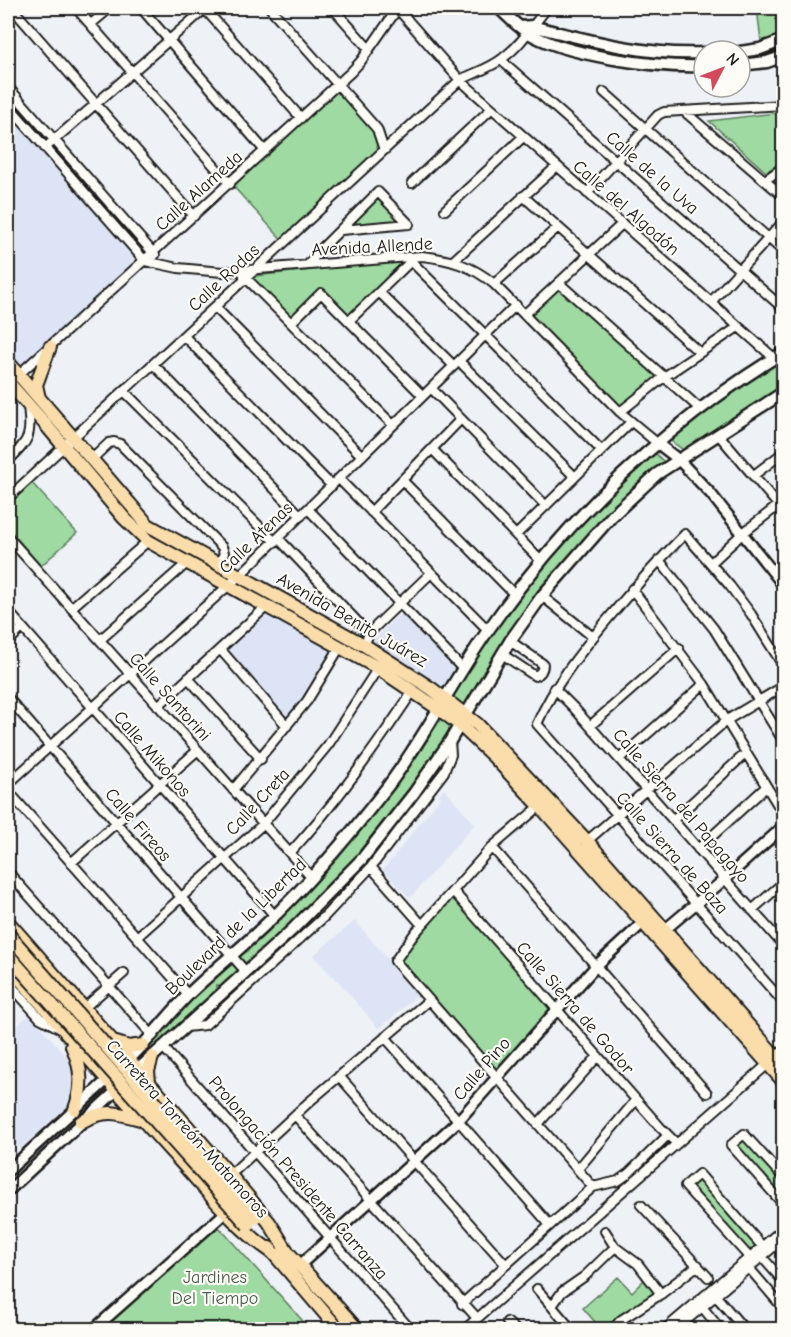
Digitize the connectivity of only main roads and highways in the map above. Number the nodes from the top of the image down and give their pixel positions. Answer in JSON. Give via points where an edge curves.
{"nodes":[{"id":1,"x":499,"y":8,"type":"edge"},
{"id":2,"x":527,"y":29,"type":"junction"},
{"id":3,"x":783,"y":40,"type":"edge"},
{"id":4,"x":617,"y":46,"type":"junction"},
{"id":5,"x":752,"y":50,"type":"edge"},
{"id":6,"x":692,"y":53,"type":"edge"},
{"id":7,"x":783,"y":56,"type":"edge"},
{"id":8,"x":614,"y":58,"type":"junction"},
{"id":9,"x":752,"y":64,"type":"edge"},
{"id":10,"x":692,"y":66,"type":"edge"},
{"id":11,"x":50,"y":347,"type":"road end"},
{"id":12,"x":779,"y":355,"type":"edge"},
{"id":13,"x":8,"y":362,"type":"edge"},
{"id":14,"x":11,"y":381,"type":"edge"},
{"id":15,"x":783,"y":392,"type":"edge"},
{"id":16,"x":34,"y":401,"type":"junction"},
{"id":17,"x":68,"y":443,"type":"junction"},
{"id":18,"x":442,"y":704,"type":"junction"},
{"id":19,"x":463,"y":720,"type":"junction"},
{"id":20,"x":647,"y":919,"type":"junction"},
{"id":21,"x":8,"y":922,"type":"edge"},
{"id":22,"x":8,"y":934,"type":"edge"},
{"id":23,"x":8,"y":955,"type":"edge"},
{"id":24,"x":8,"y":966,"type":"edge"},
{"id":25,"x":65,"y":1032,"type":"junction"},
{"id":26,"x":113,"y":1040,"type":"junction"},
{"id":27,"x":143,"y":1045,"type":"junction"},
{"id":28,"x":86,"y":1056,"type":"junction"},
{"id":29,"x":152,"y":1057,"type":"junction"},
{"id":30,"x":129,"y":1059,"type":"junction"},
{"id":31,"x":777,"y":1059,"type":"edge"},
{"id":32,"x":138,"y":1069,"type":"junction"},
{"id":33,"x":106,"y":1080,"type":"junction"},
{"id":34,"x":783,"y":1082,"type":"edge"},
{"id":35,"x":152,"y":1084,"type":"junction"},
{"id":36,"x":116,"y":1090,"type":"junction"},
{"id":37,"x":75,"y":1109,"type":"road end"},
{"id":38,"x":138,"y":1116,"type":"junction"},
{"id":39,"x":81,"y":1122,"type":"road end"},
{"id":40,"x":252,"y":1221,"type":"junction"},
{"id":41,"x":272,"y":1252,"type":"junction"},
{"id":42,"x":289,"y":1254,"type":"junction"},
{"id":43,"x":339,"y":1329,"type":"edge"},
{"id":44,"x":358,"y":1329,"type":"edge"}],
"edges":[{"from":1,"to":2,"type":"main road"},
{"from":2,"to":4,"type":"main road"},
{"from":2,"to":8,"type":"main road","via":[[559,45]]},
{"from":3,"to":5,"type":"main road"},
{"from":4,"to":6,"type":"main road"},
{"from":4,"to":8,"type":"main road"},
{"from":7,"to":9,"type":"main road"},
{"from":8,"to":10,"type":"main road"},
{"from":11,"to":16,"type":"main road"},
{"from":12,"to":18,"type":"main road","name":"Boulevard de la Libertad","via":[[699,408],[595,502],[514,594]]},
{"from":13,"to":14,"type":"main road","name":"Avenida Benito Juárez"},
{"from":14,"to":16,"type":"main road","name":"Avenida Benito Juárez"},
{"from":15,"to":19,"type":"main road","name":"Boulevard de la Libertad","via":[[649,481],[612,516],[542,596],[510,640]]},
{"from":16,"to":17,"type":"main road","name":"Avenida Benito Juárez"},
{"from":17,"to":18,"type":"main road","name":"Avenida Benito Juárez","via":[[91,460],[148,525],[366,640]]},
{"from":17,"to":18,"type":"main road","name":"Avenida Benito Juárez","via":[[124,518],[147,541]]},
{"from":18,"to":19,"type":"main road","name":"Avenida Benito Juárez"},
{"from":18,"to":27,"type":"main road","name":"Boulevard de la Libertad","via":[[389,784],[311,877],[275,916],[188,995]]},
{"from":19,"to":20,"type":"main road","name":"Avenida Benito Juárez"},
{"from":19,"to":20,"type":"main road","name":"Avenida Benito Juárez","via":[[494,740],[588,841]]},
{"from":19,"to":29,"type":"main road","name":"Boulevard de la Libertad","via":[[414,793],[362,859],[321,902]]},
{"from":20,"to":31,"type":"main road","name":"Avenida Benito Juárez"},
{"from":21,"to":26,"type":"main road"},
{"from":22,"to":40,"type":"main road","bridge":true},
{"from":23,"to":40,"type":"main road","name":"Carretera Torreón-Matamoros","bridge":true},
{"from":24,"to":25,"type":"main road"},
{"from":25,"to":28,"type":"main road"},
{"from":25,"to":37,"type":"main road","via":[[80,1068]]},
{"from":26,"to":27,"type":"main road","via":[[129,1047]]},
{"from":26,"to":28,"type":"main road","via":[[102,1053]]},
{"from":26,"to":30,"type":"main road"},
{"from":27,"to":30,"type":"main road","name":"Boulevard de la Libertad"},
{"from":28,"to":33,"type":"main road"},
{"from":29,"to":32,"type":"main road","name":"Boulevard de la Libertad"},
{"from":29,"to":35,"type":"main road","via":[[148,1071]]},
{"from":30,"to":32,"type":"main road"},
{"from":30,"to":33,"type":"main road","name":"Boulevard de la Libertad"},
{"from":31,"to":34,"type":"main road","name":"Avenida Benito Juárez"},
{"from":32,"to":35,"type":"main road"},
{"from":32,"to":36,"type":"main road","name":"Boulevard de la Libertad"},
{"from":33,"to":36,"type":"main road"},
{"from":35,"to":38,"type":"main road","via":[[137,1104]]},
{"from":35,"to":42,"type":"main road","via":[[269,1222]]},
{"from":36,"to":38,"type":"main road"},
{"from":38,"to":39,"type":"main road","via":[[108,1112]]},
{"from":38,"to":41,"type":"main road","via":[[248,1235]]},
{"from":40,"to":41,"type":"main road","name":"Carretera Torreón-Matamoros"},
{"from":40,"to":42,"type":"main road"},
{"from":41,"to":43,"type":"main road","name":"Carretera Torreón-Matamoros"},
{"from":42,"to":44,"type":"main road"}]}
